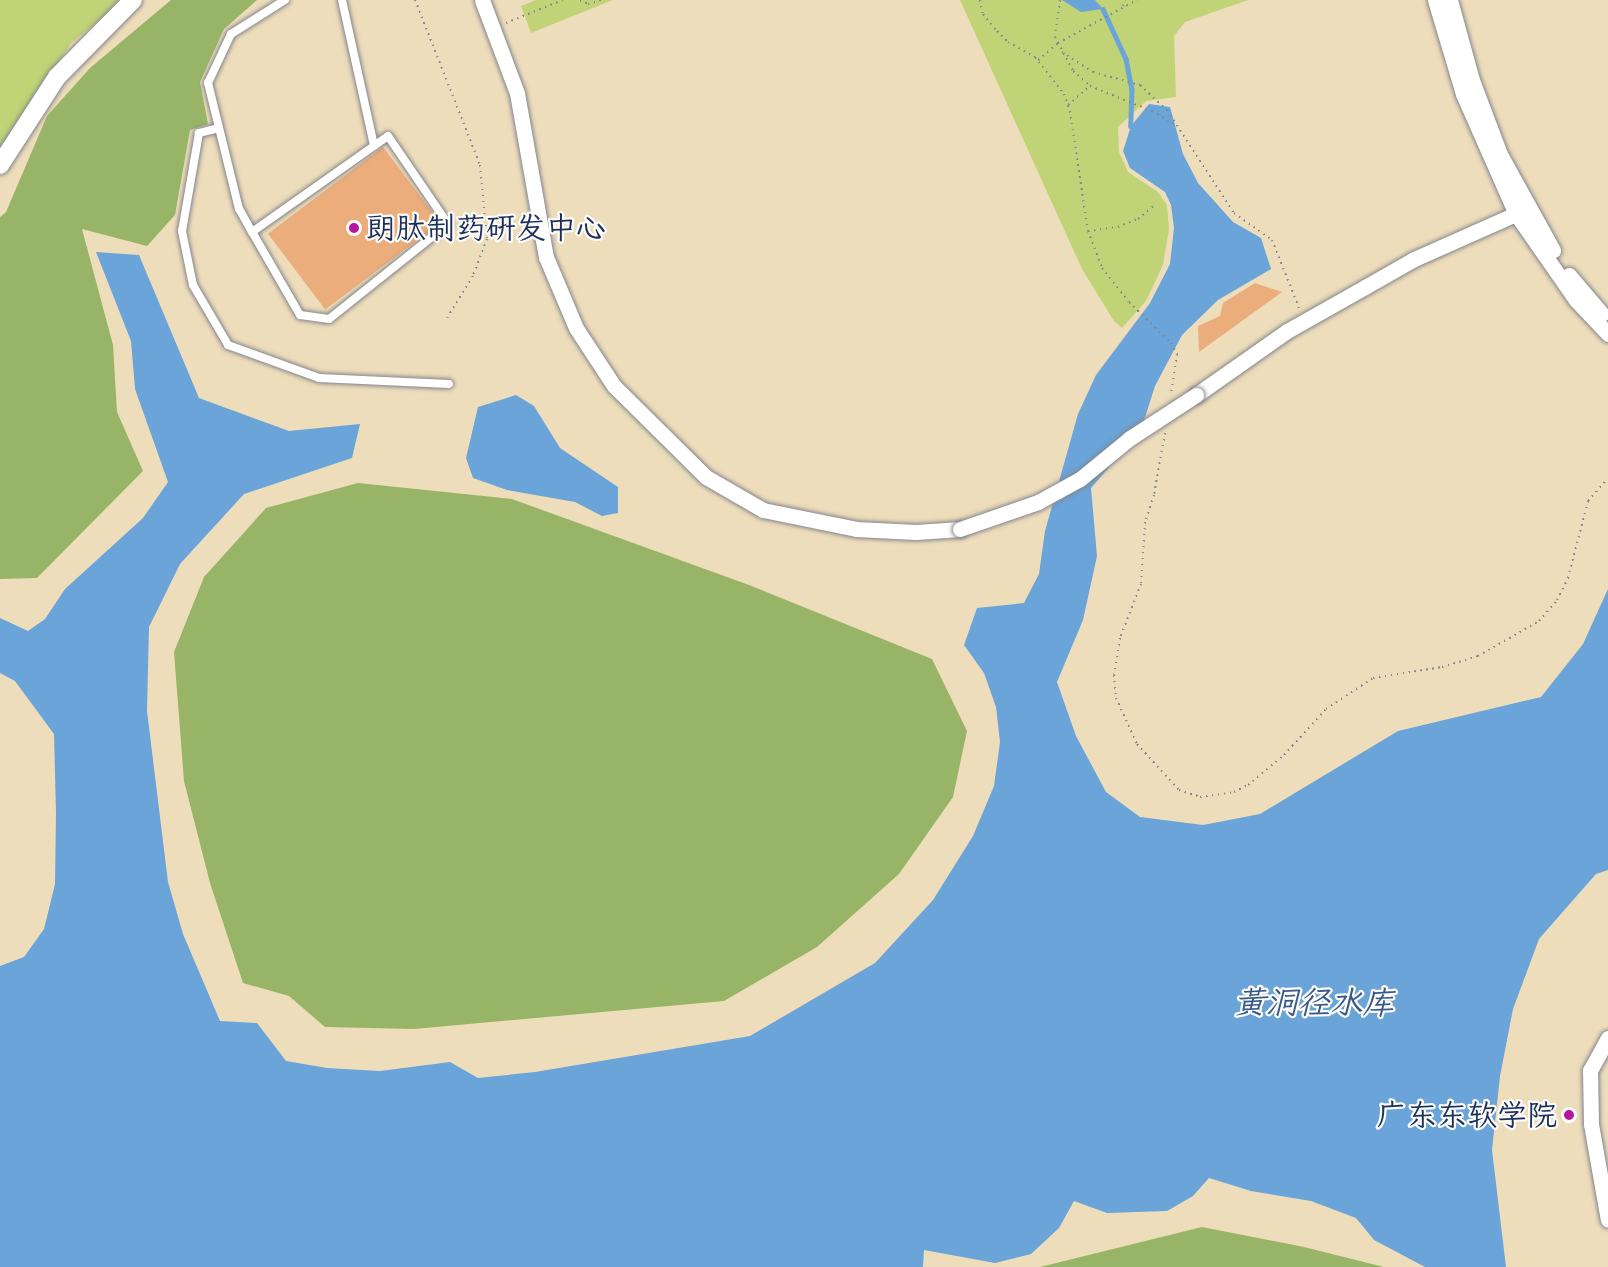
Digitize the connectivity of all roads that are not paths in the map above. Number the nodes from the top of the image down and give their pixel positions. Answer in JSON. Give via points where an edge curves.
{"nodes":[{"id":1,"x":133,"y":0,"type":"edge"},
{"id":2,"x":285,"y":0,"type":"edge"},
{"id":3,"x":342,"y":0,"type":"edge"},
{"id":4,"x":482,"y":0,"type":"edge"},
{"id":5,"x":1435,"y":0,"type":"edge"},
{"id":6,"x":1450,"y":0,"type":"edge"},
{"id":7,"x":219,"y":128,"type":"junction"},
{"id":8,"x":374,"y":146,"type":"junction"},
{"id":9,"x":0,"y":165,"type":"edge"},
{"id":10,"x":1522,"y":211,"type":"junction"},
{"id":11,"x":252,"y":232,"type":"junction"},
{"id":12,"x":1608,"y":321,"type":"edge"},
{"id":13,"x":1608,"y":334,"type":"edge"},
{"id":14,"x":449,"y":384,"type":"dead end"},
{"id":15,"x":1608,"y":1038,"type":"edge"},
{"id":16,"x":1608,"y":1220,"type":"edge"}],
"edges":[{"from":1,"to":9,"type":"street","via":[[57,77]]},
{"from":2,"to":7,"type":"lane","via":[[231,34],[208,83]]},
{"from":3,"to":8,"type":"lane"},
{"from":4,"to":10,"type":"street","bridge":true,"via":[[518,93],[546,257],[576,328],[614,386],[706,477],[763,510],[856,529],[960,529],[1038,502],[1080,479],[1130,438],[1306,321],[1414,259]]},
{"from":5,"to":10,"type":"street","via":[[1463,94]]},
{"from":6,"to":10,"type":"street","via":[[1472,80]]},
{"from":7,"to":11,"type":"lane","via":[[239,209]]},
{"from":7,"to":14,"type":"lane","via":[[199,133],[182,231],[193,285],[228,345],[319,378]]},
{"from":8,"to":11,"type":"lane"},
{"from":8,"to":11,"type":"lane","via":[[388,136],[448,224],[329,319],[300,315]]},
{"from":10,"to":12,"type":"street"},
{"from":10,"to":13,"type":"street","via":[[1576,300]]},
{"from":15,"to":16,"type":"street","via":[[1590,1070],[1591,1124]]}]}
